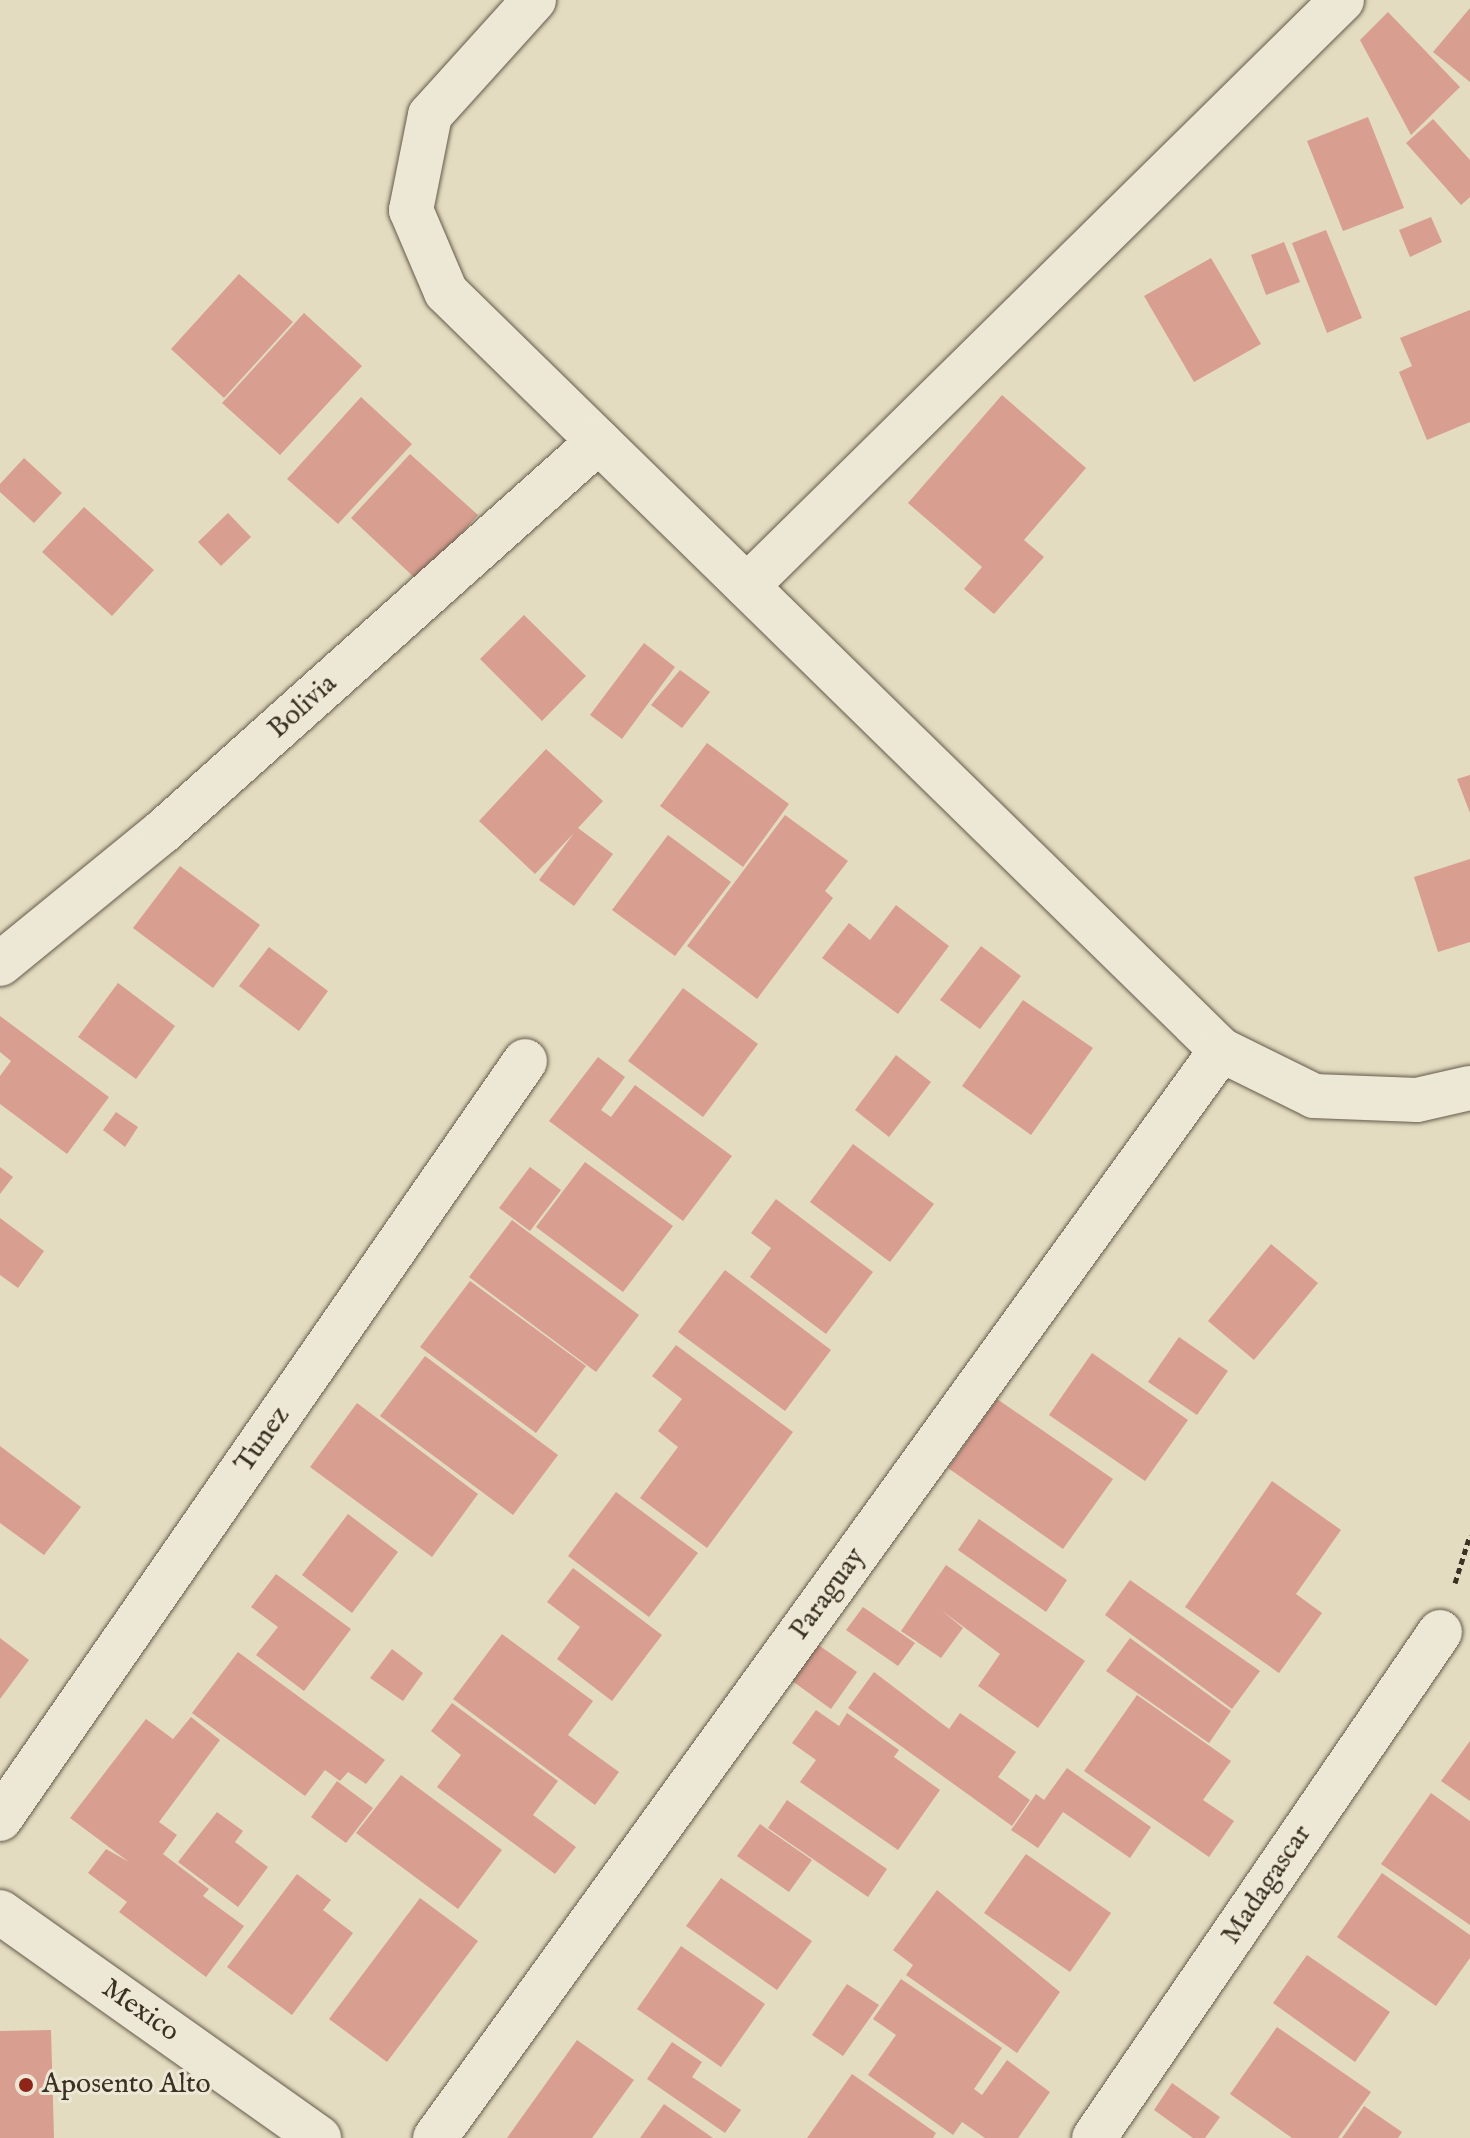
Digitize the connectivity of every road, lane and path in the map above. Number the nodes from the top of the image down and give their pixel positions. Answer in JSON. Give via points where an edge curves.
{"nodes":[{"id":1,"x":534,"y":0,"type":"edge"},
{"id":2,"x":1342,"y":0,"type":"edge"},
{"id":3,"x":599,"y":441,"type":"junction"},
{"id":4,"x":747,"y":586,"type":"junction"},
{"id":5,"x":0,"y":964,"type":"edge"},
{"id":6,"x":1221,"y":1050,"type":"junction"},
{"id":7,"x":525,"y":1061,"type":"dead end"},
{"id":8,"x":1470,"y":1088,"type":"edge"},
{"id":9,"x":1440,"y":1632,"type":"dead end"},
{"id":10,"x":0,"y":1819,"type":"edge"},
{"id":11,"x":0,"y":1912,"type":"edge"},
{"id":12,"x":291,"y":2131,"type":"edge"},
{"id":13,"x":435,"y":2138,"type":"edge"},
{"id":14,"x":1094,"y":2138,"type":"edge"}],
"edges":[{"from":1,"to":3,"type":"street","via":[[430,115],[411,210],[446,292]]},
{"from":2,"to":4,"type":"street"},
{"from":3,"to":4,"type":"street"},
{"from":3,"to":5,"type":"street","name":"Bolivia","via":[[162,832]]},
{"from":4,"to":6,"type":"street"},
{"from":6,"to":8,"type":"street","via":[[1314,1096],[1417,1100]]},
{"from":6,"to":13,"type":"street","name":"Paraguay"},
{"from":7,"to":10,"type":"street","name":"Tunez"},
{"from":9,"to":14,"type":"street","name":"Madagascar"},
{"from":11,"to":12,"type":"street","name":"Mexico"}]}
